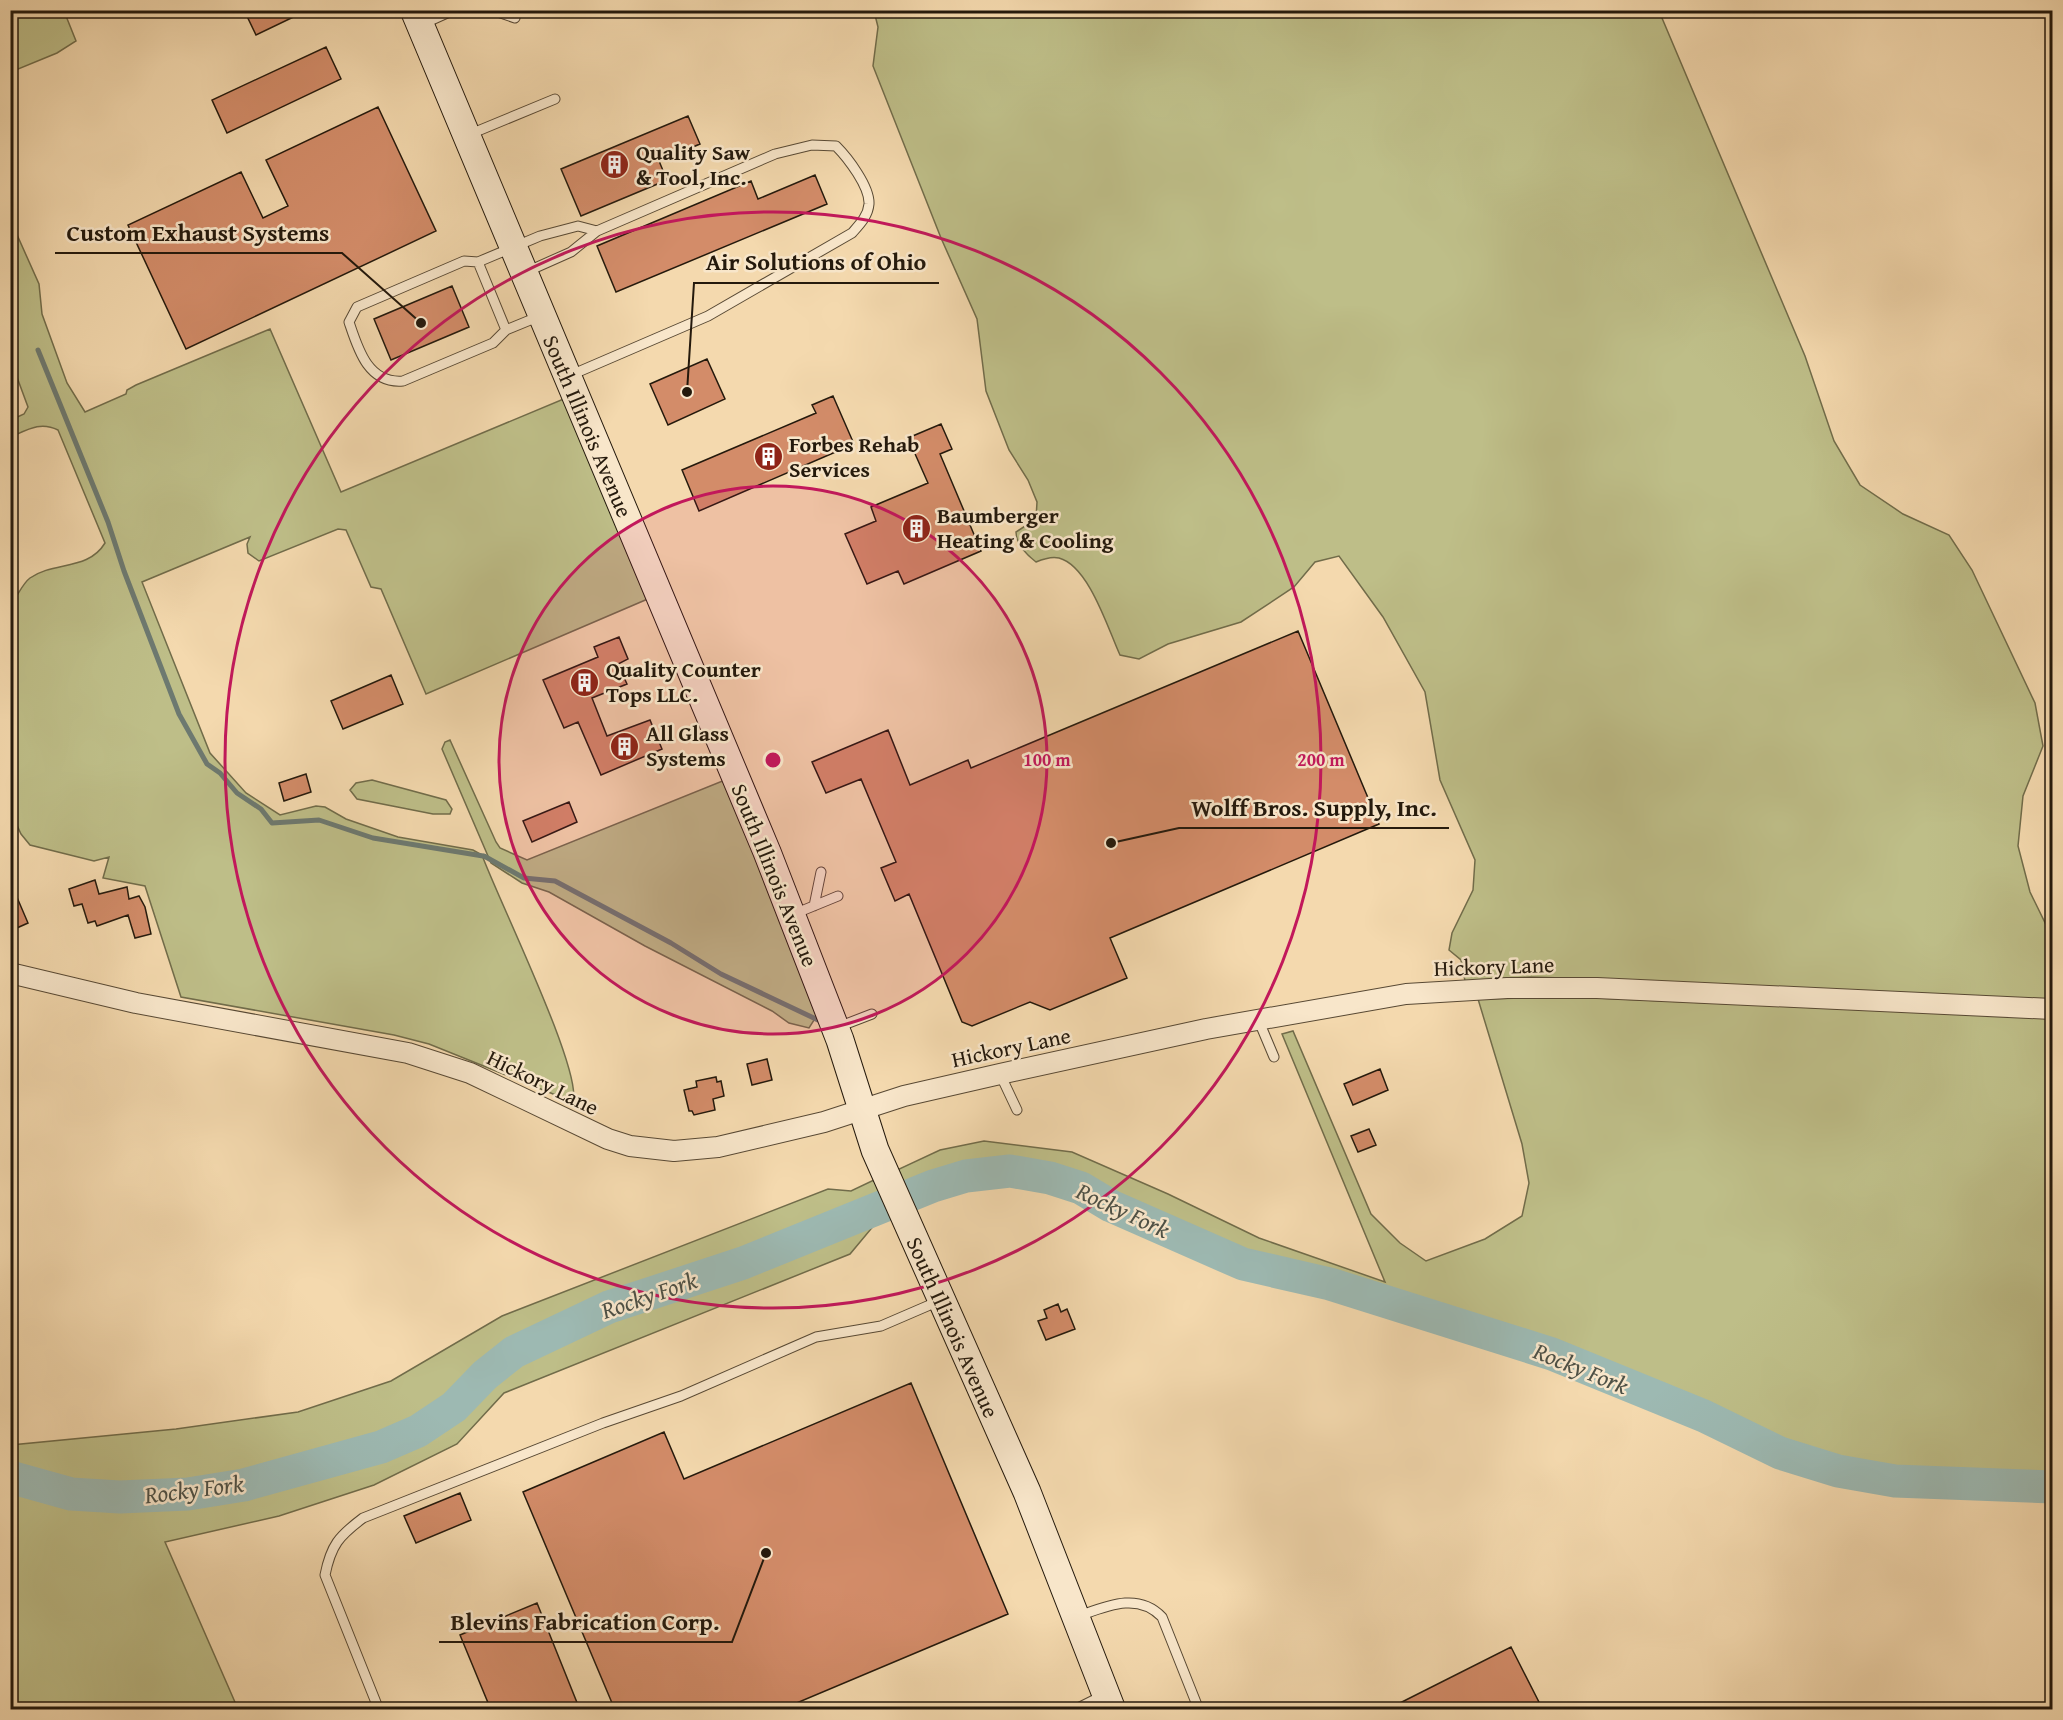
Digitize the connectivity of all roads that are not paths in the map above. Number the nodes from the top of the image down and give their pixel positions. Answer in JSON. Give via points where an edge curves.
{"nodes":[{"id":1,"x":454,"y":10,"type":"edge"},
{"id":2,"x":492,"y":10,"type":"edge"},
{"id":3,"x":417,"y":18,"type":"edge"},
{"id":4,"x":515,"y":18,"type":"dead end"},
{"id":5,"x":555,"y":99,"type":"dead end"},
{"id":6,"x":466,"y":136,"type":"junction"},
{"id":7,"x":597,"y":231,"type":"junction"},
{"id":8,"x":513,"y":247,"type":"junction"},
{"id":9,"x":478,"y":261,"type":"junction"},
{"id":10,"x":523,"y":273,"type":"junction"},
{"id":11,"x":542,"y":316,"type":"junction"},
{"id":12,"x":506,"y":330,"type":"junction"},
{"id":13,"x":567,"y":376,"type":"junction"},
{"id":14,"x":821,"y":872,"type":"dead end"},
{"id":15,"x":838,"y":896,"type":"dead end"},
{"id":16,"x":803,"y":910,"type":"junction"},
{"id":17,"x":10,"y":973,"type":"edge"},
{"id":18,"x":2052,"y":1009,"type":"edge"},
{"id":19,"x":872,"y":1014,"type":"dead end"},
{"id":20,"x":1258,"y":1018,"type":"junction"},
{"id":21,"x":835,"y":1027,"type":"junction"},
{"id":22,"x":1274,"y":1057,"type":"dead end"},
{"id":23,"x":1000,"y":1074,"type":"junction"},
{"id":24,"x":862,"y":1110,"type":"junction"},
{"id":25,"x":1017,"y":1110,"type":"dead end"},
{"id":26,"x":941,"y":1300,"type":"junction"},
{"id":27,"x":1076,"y":1617,"type":"junction"},
{"id":28,"x":1109,"y":1702,"type":"edge"},
{"id":29,"x":379,"y":1710,"type":"edge"},
{"id":30,"x":1074,"y":1710,"type":"edge"},
{"id":31,"x":1199,"y":1710,"type":"edge"}],
"edges":[{"from":1,"to":3,"type":"lane"},
{"from":2,"to":4,"type":"lane"},
{"from":3,"to":6,"type":"main road","name":"South Illinois Avenue"},
{"from":5,"to":6,"type":"lane"},
{"from":6,"to":8,"type":"main road","name":"South Illinois Avenue"},
{"from":7,"to":8,"type":"lane","via":[[578,226]]},
{"from":7,"to":10,"type":"lane","via":[[570,252]]},
{"from":7,"to":13,"type":"lane","via":[[775,154],[812,145],[836,146],[852,162],[869,203],[864,220],[852,233],[708,316]]},
{"from":8,"to":9,"type":"lane"},
{"from":8,"to":10,"type":"main road","name":"South Illinois Avenue"},
{"from":9,"to":12,"type":"lane"},
{"from":9,"to":12,"type":"lane","via":[[464,261],[353,311],[349,322],[367,367],[388,381],[403,381],[493,343]]},
{"from":10,"to":11,"type":"main road","name":"South Illinois Avenue"},
{"from":11,"to":12,"type":"lane"},
{"from":11,"to":13,"type":"main road","name":"South Illinois Avenue"},
{"from":13,"to":16,"type":"main road","name":"South Illinois Avenue"},
{"from":14,"to":16,"type":"lane"},
{"from":15,"to":16,"type":"lane"},
{"from":16,"to":21,"type":"main road","name":"South Illinois Avenue"},
{"from":17,"to":24,"type":"street","name":"Hickory Lane","via":[[136,1003],[408,1053],[470,1072],[593,1133],[630,1146],[674,1151],[718,1147]]},
{"from":18,"to":20,"type":"street","name":"Hickory Lane","via":[[1540,987],[1406,994]]},
{"from":19,"to":21,"type":"lane"},
{"from":20,"to":22,"type":"lane"},
{"from":20,"to":23,"type":"street","name":"Hickory Lane"},
{"from":21,"to":24,"type":"main road","name":"South Illinois Avenue"},
{"from":23,"to":24,"type":"street","name":"Hickory Lane"},
{"from":23,"to":25,"type":"lane"},
{"from":24,"to":26,"type":"main road","name":"South Illinois Avenue","via":[[879,1159]]},
{"from":26,"to":27,"type":"main road","name":"South Illinois Avenue","via":[[1022,1482]]},
{"from":26,"to":29,"type":"lane","via":[[881,1326],[816,1337],[681,1396],[363,1518],[343,1532],[330,1552],[325,1575]]},
{"from":27,"to":28,"type":"main road","name":"South Illinois Avenue"},
{"from":27,"to":31,"type":"lane","via":[[1126,1602],[1154,1608],[1162,1617]]},
{"from":28,"to":30,"type":"lane"}]}
